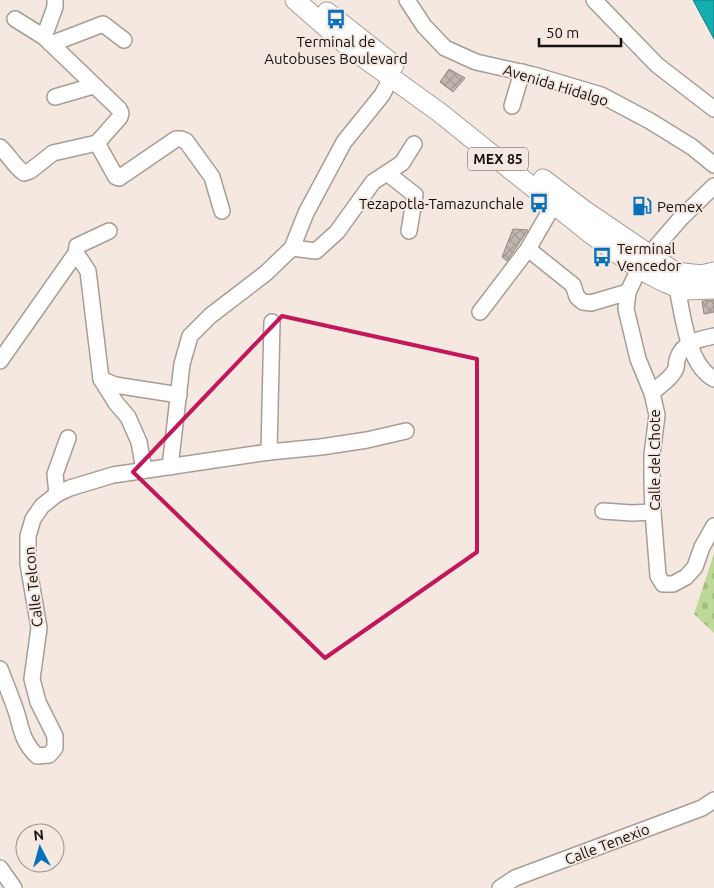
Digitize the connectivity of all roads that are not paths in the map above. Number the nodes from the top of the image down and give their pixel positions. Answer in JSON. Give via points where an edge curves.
{"nodes":[{"id":1,"x":54,"y":0,"type":"edge"},
{"id":2,"x":295,"y":0,"type":"edge"},
{"id":3,"x":314,"y":0,"type":"edge"},
{"id":4,"x":407,"y":0,"type":"edge"},
{"id":5,"x":594,"y":0,"type":"edge"},
{"id":6,"x":15,"y":19,"type":"dead end"},
{"id":7,"x":124,"y":40,"type":"dead end"},
{"id":8,"x":48,"y":41,"type":"junction"},
{"id":9,"x":522,"y":72,"type":"junction"},
{"id":10,"x":392,"y":78,"type":"junction"},
{"id":11,"x":93,"y":86,"type":"junction"},
{"id":12,"x":55,"y":97,"type":"dead end"},
{"id":13,"x":512,"y":106,"type":"dead end"},
{"id":14,"x":442,"y":108,"type":"junction"},
{"id":15,"x":714,"y":109,"type":"edge"},
{"id":16,"x":97,"y":143,"type":"junction"},
{"id":17,"x":414,"y":144,"type":"dead end"},
{"id":18,"x":0,"y":147,"type":"edge"},
{"id":19,"x":714,"y":165,"type":"edge"},
{"id":20,"x":387,"y":173,"type":"junction"},
{"id":21,"x":714,"y":186,"type":"edge"},
{"id":22,"x":554,"y":204,"type":"junction"},
{"id":23,"x":222,"y":211,"type":"dead end"},
{"id":24,"x":109,"y":231,"type":"dead end"},
{"id":25,"x":409,"y":231,"type":"dead end"},
{"id":26,"x":292,"y":248,"type":"junction"},
{"id":27,"x":528,"y":249,"type":"junction"},
{"id":28,"x":76,"y":253,"type":"junction"},
{"id":29,"x":644,"y":262,"type":"junction"},
{"id":30,"x":714,"y":272,"type":"edge"},
{"id":31,"x":677,"y":288,"type":"junction"},
{"id":32,"x":714,"y":289,"type":"edge"},
{"id":33,"x":628,"y":292,"type":"junction"},
{"id":34,"x":480,"y":312,"type":"dead end"},
{"id":35,"x":272,"y":322,"type":"dead end"},
{"id":36,"x":714,"y":336,"type":"edge"},
{"id":37,"x":688,"y":343,"type":"junction"},
{"id":38,"x":0,"y":361,"type":"edge"},
{"id":39,"x":101,"y":379,"type":"junction"},
{"id":40,"x":714,"y":379,"type":"edge"},
{"id":41,"x":652,"y":394,"type":"junction"},
{"id":42,"x":179,"y":395,"type":"junction"},
{"id":43,"x":406,"y":431,"type":"dead end"},
{"id":44,"x":68,"y":438,"type":"dead end"},
{"id":45,"x":269,"y":452,"type":"junction"},
{"id":46,"x":170,"y":467,"type":"junction"},
{"id":47,"x":144,"y":470,"type":"junction"},
{"id":48,"x":57,"y":494,"type":"junction"},
{"id":49,"x":603,"y":511,"type":"dead end"},
{"id":50,"x":653,"y":512,"type":"junction"},
{"id":51,"x":714,"y":526,"type":"edge"},
{"id":52,"x":0,"y":669,"type":"edge"},
{"id":53,"x":714,"y":800,"type":"edge"},
{"id":54,"x":0,"y":868,"type":"edge"},
{"id":55,"x":14,"y":888,"type":"edge"},
{"id":56,"x":500,"y":888,"type":"edge"}],
"edges":[{"from":1,"to":8,"type":"street","via":[[56,7]]},
{"from":2,"to":10,"type":"main road","number":"MEX 85","via":[[350,48]]},
{"from":3,"to":14,"type":"main road","number":"MEX 85"},
{"from":4,"to":9,"type":"street","name":"Avenida Hidalgo","via":[[424,26],[445,48],[476,62]]},
{"from":5,"to":15,"type":"street","via":[[657,65]]},
{"from":6,"to":8,"type":"street"},
{"from":7,"to":8,"type":"street","via":[[103,24]]},
{"from":8,"to":11,"type":"street"},
{"from":9,"to":13,"type":"street"},
{"from":9,"to":19,"type":"street","name":"Avenida Hidalgo","via":[[600,95],[650,121]]},
{"from":10,"to":14,"type":"main road","number":"MEX 85"},
{"from":10,"to":26,"type":"street","via":[[344,142],[306,213]]},
{"from":11,"to":12,"type":"street"},
{"from":11,"to":16,"type":"street","via":[[121,113]]},
{"from":14,"to":22,"type":"main road","number":"MEX 85"},
{"from":14,"to":29,"type":"main road","number":"MEX 85","via":[[584,210]]},
{"from":16,"to":18,"type":"street","via":[[54,153],[24,173]]},
{"from":16,"to":23,"type":"street","via":[[119,178],[176,139],[186,141],[212,177]]},
{"from":17,"to":20,"type":"street","via":[[402,163]]},
{"from":20,"to":25,"type":"street","via":[[415,195]]},
{"from":20,"to":26,"type":"street","via":[[372,182],[337,232],[316,251]]},
{"from":21,"to":29,"type":"street","name":"Calle del Chote","via":[[681,218]]},
{"from":22,"to":27,"type":"street"},
{"from":22,"to":29,"type":"main road","number":"MEX 85"},
{"from":24,"to":28,"type":"street","via":[[77,246]]},
{"from":26,"to":42,"type":"street","via":[[190,336],[182,364]]},
{"from":27,"to":33,"type":"street","via":[[573,285],[577,297],[583,302],[591,303]]},
{"from":27,"to":34,"type":"street"},
{"from":28,"to":38,"type":"street"},
{"from":28,"to":39,"type":"street","via":[[88,272]]},
{"from":29,"to":30,"type":"main road","number":"MEX 85","via":[[674,272],[701,275]]},
{"from":29,"to":31,"type":"main road","number":"MEX 85","via":[[666,283]]},
{"from":29,"to":33,"type":"street","name":"Calle del Chote"},
{"from":31,"to":32,"type":"main road","number":"MEX 85"},
{"from":31,"to":37,"type":"street"},
{"from":33,"to":41,"type":"street","name":"Calle del Chote","via":[[626,309],[638,360]]},
{"from":35,"to":45,"type":"street"},
{"from":36,"to":37,"type":"street"},
{"from":37,"to":40,"type":"street","via":[[698,364]]},
{"from":37,"to":41,"type":"street","via":[[677,359],[677,368]]},
{"from":39,"to":42,"type":"street","via":[[115,385]]},
{"from":39,"to":47,"type":"street","via":[[128,417],[139,442]]},
{"from":41,"to":50,"type":"street","name":"Calle del Chote","via":[[657,415],[652,455]]},
{"from":42,"to":46,"type":"street"},
{"from":43,"to":45,"type":"street","name":"Calle Telcon","via":[[367,440]]},
{"from":44,"to":48,"type":"street","via":[[56,474]]},
{"from":45,"to":46,"type":"street","name":"Calle Telcon"},
{"from":46,"to":47,"type":"street","name":"Calle Telcon"},
{"from":47,"to":48,"type":"street","name":"Calle Telcon","via":[[113,475]]},
{"from":48,"to":52,"type":"street","name":"Calle Telcon","via":[[42,506],[33,519],[28,536],[28,564],[39,628],[32,679],[38,702],[55,736],[55,748],[49,755],[37,756],[23,737]]},
{"from":49,"to":50,"type":"street"},
{"from":50,"to":51,"type":"street","name":"Calle del Chote","via":[[658,576],[663,584],[673,584],[695,567]]},
{"from":53,"to":56,"type":"street","name":"Calle Tenexio","via":[[702,808],[515,878]]},
{"from":54,"to":55,"type":"street"}]}
